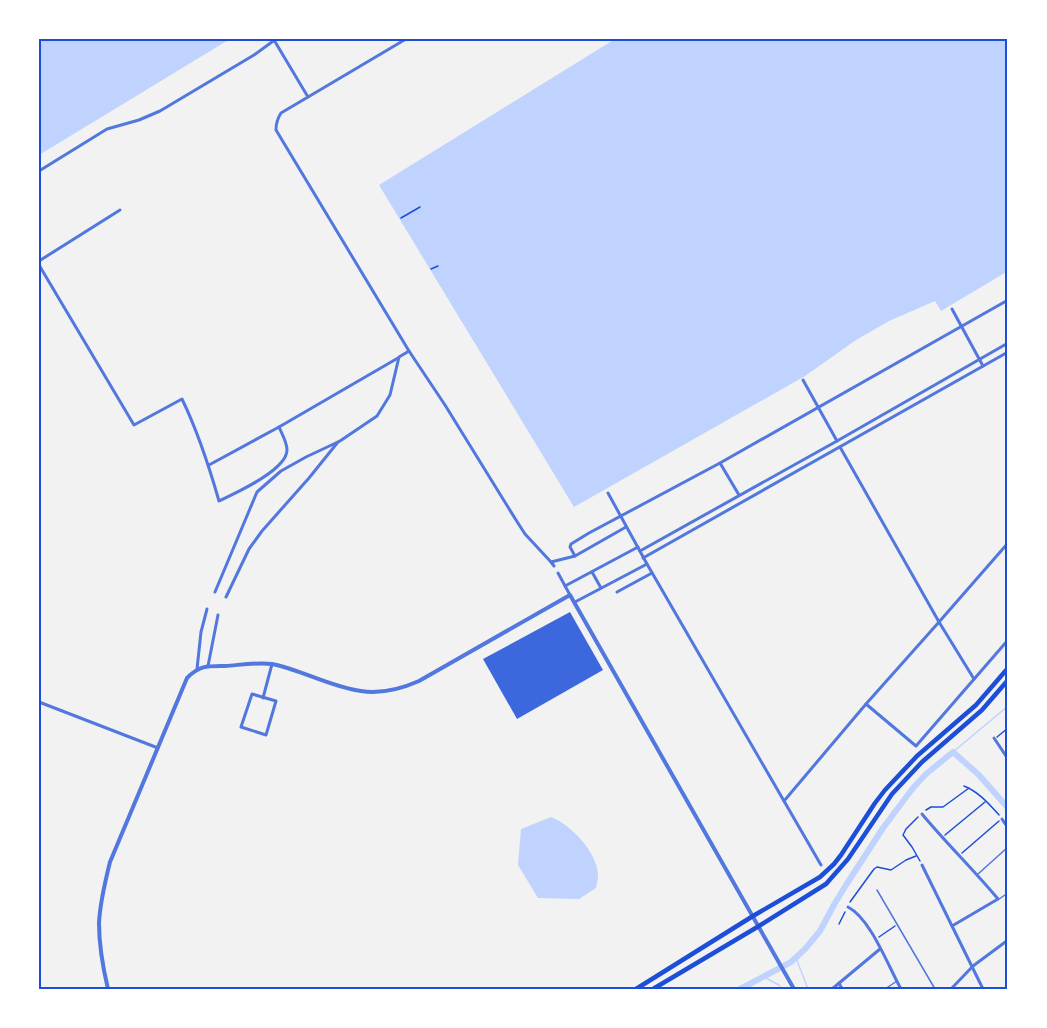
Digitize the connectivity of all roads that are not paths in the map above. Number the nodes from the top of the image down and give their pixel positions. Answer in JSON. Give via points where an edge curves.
{"nodes":[{"id":1,"x":396,"y":39,"type":"edge"},
{"id":2,"x":406,"y":39,"type":"edge"},
{"id":3,"x":275,"y":40,"type":"edge"},
{"id":4,"x":399,"y":44,"type":"junction"},
{"id":5,"x":308,"y":97,"type":"junction"},
{"id":6,"x":39,"y":171,"type":"edge"},
{"id":7,"x":120,"y":210,"type":"dead end"},
{"id":8,"x":39,"y":263,"type":"edge"},
{"id":9,"x":1008,"y":300,"type":"edge"},
{"id":10,"x":952,"y":309,"type":"dead end"},
{"id":11,"x":961,"y":326,"type":"junction"},
{"id":12,"x":1008,"y":343,"type":"edge"},
{"id":13,"x":409,"y":351,"type":"junction"},
{"id":14,"x":1008,"y":352,"type":"edge"},
{"id":15,"x":399,"y":357,"type":"junction"},
{"id":16,"x":980,"y":359,"type":"junction"},
{"id":17,"x":984,"y":366,"type":"junction"},
{"id":18,"x":803,"y":380,"type":"dead end"},
{"id":19,"x":934,"y":386,"type":"junction"},
{"id":20,"x":937,"y":392,"type":"junction"},
{"id":21,"x":818,"y":407,"type":"junction"},
{"id":22,"x":279,"y":427,"type":"junction"},
{"id":23,"x":339,"y":441,"type":"junction"},
{"id":24,"x":837,"y":441,"type":"junction"},
{"id":25,"x":840,"y":447,"type":"junction"},
{"id":26,"x":720,"y":462,"type":"junction"},
{"id":27,"x":209,"y":465,"type":"junction"},
{"id":28,"x":750,"y":489,"type":"junction"},
{"id":29,"x":608,"y":493,"type":"dead end"},
{"id":30,"x":739,"y":495,"type":"junction"},
{"id":31,"x":753,"y":496,"type":"junction"},
{"id":32,"x":621,"y":516,"type":"junction"},
{"id":33,"x":626,"y":527,"type":"junction"},
{"id":34,"x":1008,"y":543,"type":"edge"},
{"id":35,"x":639,"y":549,"type":"junction"},
{"id":36,"x":575,"y":556,"type":"junction"},
{"id":37,"x":643,"y":558,"type":"junction"},
{"id":38,"x":551,"y":562,"type":"junction"},
{"id":39,"x":647,"y":564,"type":"junction"},
{"id":40,"x":554,"y":566,"type":"dead end"},
{"id":41,"x":592,"y":572,"type":"junction"},
{"id":42,"x":558,"y":573,"type":"dead end"},
{"id":43,"x":652,"y":573,"type":"junction"},
{"id":44,"x":565,"y":586,"type":"junction"},
{"id":45,"x":601,"y":588,"type":"junction"},
{"id":46,"x":215,"y":592,"type":"dead end"},
{"id":47,"x":617,"y":592,"type":"dead end"},
{"id":48,"x":570,"y":595,"type":"junction"},
{"id":49,"x":226,"y":597,"type":"dead end"},
{"id":50,"x":575,"y":602,"type":"junction"},
{"id":51,"x":207,"y":609,"type":"dead end"},
{"id":52,"x":218,"y":615,"type":"dead end"},
{"id":53,"x":939,"y":622,"type":"junction"},
{"id":54,"x":1008,"y":640,"type":"edge"},
{"id":55,"x":272,"y":664,"type":"junction"},
{"id":56,"x":208,"y":666,"type":"junction"},
{"id":57,"x":1008,"y":668,"type":"edge"},
{"id":58,"x":197,"y":669,"type":"junction"},
{"id":59,"x":974,"y":679,"type":"junction"},
{"id":60,"x":1008,"y":680,"type":"edge"},
{"id":61,"x":263,"y":698,"type":"junction"},
{"id":62,"x":39,"y":702,"type":"edge"},
{"id":63,"x":866,"y":704,"type":"junction"},
{"id":64,"x":995,"y":739,"type":"road end"},
{"id":65,"x":158,"y":748,"type":"junction"},
{"id":66,"x":919,"y":754,"type":"junction"},
{"id":67,"x":1008,"y":759,"type":"edge"},
{"id":68,"x":924,"y":760,"type":"junction"},
{"id":69,"x":784,"y":801,"type":"junction"},
{"id":70,"x":922,"y":814,"type":"road end"},
{"id":71,"x":1002,"y":819,"type":"road end"},
{"id":72,"x":1008,"y":828,"type":"edge"},
{"id":73,"x":1008,"y":847,"type":"edge"},
{"id":74,"x":821,"y":865,"type":"dead end"},
{"id":75,"x":922,"y":865,"type":"road end"},
{"id":76,"x":977,"y":874,"type":"junction"},
{"id":77,"x":878,"y":890,"type":"dead end"},
{"id":78,"x":1008,"y":893,"type":"edge"},
{"id":79,"x":998,"y":899,"type":"junction"},
{"id":80,"x":848,"y":907,"type":"road end"},
{"id":81,"x":753,"y":916,"type":"junction"},
{"id":82,"x":759,"y":926,"type":"junction"},
{"id":83,"x":952,"y":926,"type":"junction"},
{"id":84,"x":1008,"y":940,"type":"edge"},
{"id":85,"x":880,"y":949,"type":"junction"},
{"id":86,"x":973,"y":966,"type":"junction"},
{"id":87,"x":897,"y":981,"type":"junction"},
{"id":88,"x":839,"y":983,"type":"junction"},
{"id":89,"x":108,"y":989,"type":"edge"},
{"id":90,"x":636,"y":989,"type":"edge"},
{"id":91,"x":653,"y":989,"type":"edge"},
{"id":92,"x":794,"y":989,"type":"edge"},
{"id":93,"x":832,"y":989,"type":"edge"},
{"id":94,"x":842,"y":989,"type":"edge"},
{"id":95,"x":885,"y":989,"type":"edge"},
{"id":96,"x":901,"y":989,"type":"edge"},
{"id":97,"x":935,"y":989,"type":"edge"},
{"id":98,"x":951,"y":989,"type":"edge"},
{"id":99,"x":983,"y":989,"type":"edge"}],
"edges":[{"from":1,"to":4,"type":"street"},
{"from":2,"to":4,"type":"street"},
{"from":3,"to":5,"type":"street"},
{"from":3,"to":6,"type":"street","via":[[160,111],[106,129]]},
{"from":4,"to":5,"type":"street"},
{"from":5,"to":13,"type":"street","via":[[281,113],[276,130]]},
{"from":7,"to":8,"type":"street"},
{"from":8,"to":27,"type":"street","via":[[134,425],[182,399]]},
{"from":9,"to":11,"type":"street"},
{"from":10,"to":11,"type":"street"},
{"from":11,"to":16,"type":"street"},
{"from":11,"to":21,"type":"street"},
{"from":12,"to":16,"type":"street"},
{"from":13,"to":15,"type":"street"},
{"from":13,"to":38,"type":"street","via":[[525,534]]},
{"from":14,"to":17,"type":"street"},
{"from":15,"to":22,"type":"street"},
{"from":15,"to":23,"type":"street","via":[[382,411]]},
{"from":16,"to":17,"type":"street"},
{"from":16,"to":19,"type":"street"},
{"from":17,"to":20,"type":"street"},
{"from":18,"to":21,"type":"street"},
{"from":19,"to":20,"type":"street"},
{"from":19,"to":24,"type":"street"},
{"from":20,"to":25,"type":"street"},
{"from":21,"to":24,"type":"street"},
{"from":21,"to":26,"type":"street"},
{"from":22,"to":27,"type":"street"},
{"from":22,"to":27,"type":"street","via":[[287,445],[285,457],[270,473],[246,488],[219,501]]},
{"from":23,"to":46,"type":"street","via":[[281,471],[257,492]]},
{"from":23,"to":49,"type":"street","via":[[262,531]]},
{"from":24,"to":25,"type":"street"},
{"from":24,"to":28,"type":"street"},
{"from":25,"to":31,"type":"street"},
{"from":25,"to":53,"type":"street"},
{"from":26,"to":30,"type":"street"},
{"from":26,"to":32,"type":"street"},
{"from":28,"to":30,"type":"street"},
{"from":28,"to":31,"type":"street"},
{"from":29,"to":32,"type":"street"},
{"from":30,"to":35,"type":"street"},
{"from":31,"to":37,"type":"street"},
{"from":32,"to":33,"type":"street"},
{"from":32,"to":36,"type":"street","via":[[571,544]]},
{"from":33,"to":35,"type":"street"},
{"from":33,"to":36,"type":"street"},
{"from":34,"to":53,"type":"street"},
{"from":35,"to":37,"type":"street"},
{"from":35,"to":41,"type":"street"},
{"from":36,"to":38,"type":"street"},
{"from":37,"to":39,"type":"street"},
{"from":38,"to":40,"type":"street"},
{"from":39,"to":43,"type":"street"},
{"from":39,"to":45,"type":"street"},
{"from":41,"to":44,"type":"street"},
{"from":41,"to":45,"type":"street"},
{"from":42,"to":44,"type":"street"},
{"from":43,"to":47,"type":"street"},
{"from":43,"to":69,"type":"street"},
{"from":44,"to":48,"type":"street"},
{"from":45,"to":50,"type":"street"},
{"from":48,"to":50,"type":"street"},
{"from":48,"to":55,"type":"street","via":[[419,681],[394,689],[362,692]]},
{"from":50,"to":81,"type":"street"},
{"from":51,"to":58,"type":"street"},
{"from":52,"to":56,"type":"street"},
{"from":53,"to":59,"type":"street"},
{"from":53,"to":63,"type":"street"},
{"from":54,"to":59,"type":"street"},
{"from":55,"to":56,"type":"street"},
{"from":55,"to":61,"type":"street"},
{"from":56,"to":58,"type":"street"},
{"from":57,"to":66,"type":"main road","via":[[976,705]]},
{"from":58,"to":65,"type":"street","via":[[187,678]]},
{"from":59,"to":63,"type":"street","via":[[916,746]]},
{"from":60,"to":68,"type":"main road","via":[[982,710]]},
{"from":61,"to":61,"type":"street","via":[[276,701],[266,735],[241,728],[252,694]]},
{"from":62,"to":65,"type":"street"},
{"from":63,"to":69,"type":"street"},
{"from":64,"to":67,"type":"street"},
{"from":65,"to":89,"type":"street","via":[[110,862],[103,891],[100,945]]},
{"from":66,"to":68,"type":"main road"},
{"from":66,"to":81,"type":"main road","via":[[875,803],[834,864],[820,877]]},
{"from":68,"to":82,"type":"main road","via":[[892,794],[848,860],[826,884]]},
{"from":69,"to":74,"type":"street"},
{"from":70,"to":76,"type":"street"},
{"from":71,"to":72,"type":"street"},
{"from":73,"to":76,"type":"lane"},
{"from":75,"to":83,"type":"street"},
{"from":76,"to":79,"type":"street"},
{"from":77,"to":97,"type":"lane"},
{"from":78,"to":79,"type":"lane"},
{"from":79,"to":83,"type":"street"},
{"from":80,"to":85,"type":"street","via":[[861,917]]},
{"from":81,"to":82,"type":"street"},
{"from":81,"to":90,"type":"main road"},
{"from":82,"to":91,"type":"main road"},
{"from":82,"to":92,"type":"street"},
{"from":83,"to":86,"type":"street"},
{"from":84,"to":86,"type":"street"},
{"from":85,"to":87,"type":"street"},
{"from":85,"to":88,"type":"street"},
{"from":86,"to":98,"type":"street"},
{"from":86,"to":99,"type":"street"},
{"from":87,"to":95,"type":"lane"},
{"from":87,"to":96,"type":"street"},
{"from":88,"to":93,"type":"street"},
{"from":88,"to":94,"type":"street"}]}
